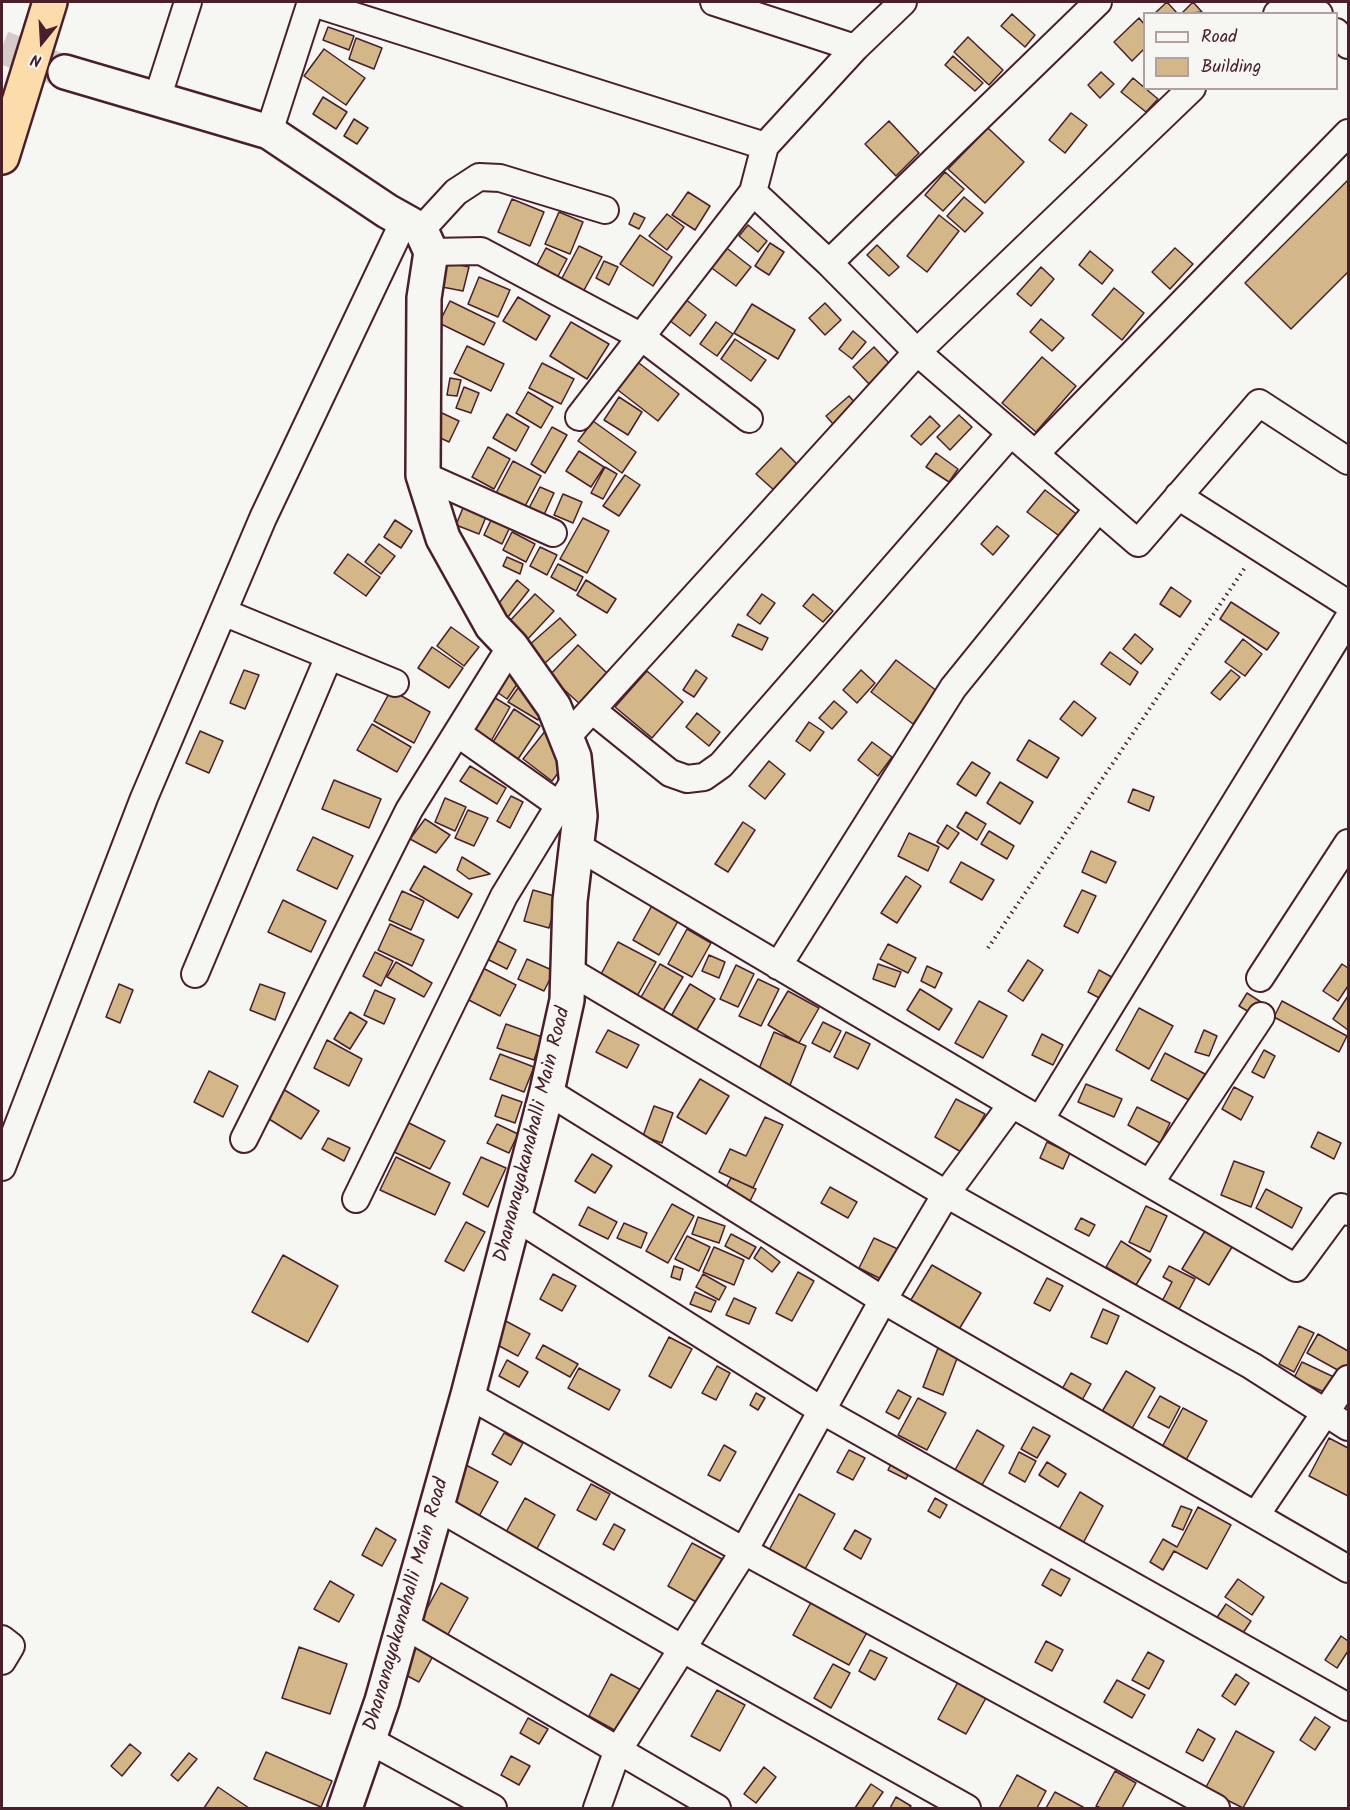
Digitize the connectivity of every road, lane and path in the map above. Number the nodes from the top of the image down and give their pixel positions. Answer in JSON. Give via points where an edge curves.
{"nodes":[{"id":1,"x":50,"y":2,"type":"edge"},
{"id":2,"x":188,"y":2,"type":"edge"},
{"id":3,"x":311,"y":2,"type":"edge"},
{"id":4,"x":714,"y":2,"type":"edge"},
{"id":5,"x":903,"y":2,"type":"edge"},
{"id":6,"x":1098,"y":2,"type":"edge"},
{"id":7,"x":1282,"y":12,"type":"edge"},
{"id":8,"x":1316,"y":12,"type":"edge"},
{"id":9,"x":855,"y":48,"type":"junction"},
{"id":10,"x":65,"y":72,"type":"tunnel mouth"},
{"id":11,"x":1190,"y":90,"type":"edge"},
{"id":12,"x":157,"y":99,"type":"junction"},
{"id":13,"x":269,"y":132,"type":"junction"},
{"id":14,"x":1348,"y":133,"type":"edge"},
{"id":15,"x":765,"y":146,"type":"junction"},
{"id":16,"x":2,"y":157,"type":"edge"},
{"id":17,"x":753,"y":192,"type":"junction"},
{"id":18,"x":605,"y":210,"type":"dead end"},
{"id":19,"x":419,"y":234,"type":"junction"},
{"id":20,"x":829,"y":263,"type":"junction"},
{"id":21,"x":640,"y":336,"type":"junction"},
{"id":22,"x":917,"y":352,"type":"junction"},
{"id":23,"x":579,"y":417,"type":"dead end"},
{"id":24,"x":749,"y":419,"type":"dead end"},
{"id":25,"x":1011,"y":433,"type":"junction"},
{"id":26,"x":1035,"y":454,"type":"junction"},
{"id":27,"x":1348,"y":461,"type":"edge"},
{"id":28,"x":423,"y":476,"type":"junction"},
{"id":29,"x":1178,"y":496,"type":"junction"},
{"id":30,"x":1097,"y":510,"type":"junction"},
{"id":31,"x":553,"y":533,"type":"dead end"},
{"id":32,"x":1258,"y":548,"type":"junction"},
{"id":33,"x":1348,"y":604,"type":"edge"},
{"id":34,"x":223,"y":612,"type":"junction"},
{"id":35,"x":1348,"y":619,"type":"edge"},
{"id":36,"x":511,"y":646,"type":"junction"},
{"id":37,"x":329,"y":656,"type":"junction"},
{"id":38,"x":395,"y":683,"type":"dead end"},
{"id":39,"x":592,"y":710,"type":"junction"},
{"id":40,"x":457,"y":733,"type":"junction"},
{"id":41,"x":566,"y":738,"type":"junction"},
{"id":42,"x":568,"y":791,"type":"junction"},
{"id":43,"x":1348,"y":843,"type":"edge"},
{"id":44,"x":577,"y":846,"type":"junction"},
{"id":45,"x":988,"y":948,"type":"dead end"},
{"id":46,"x":778,"y":966,"type":"junction"},
{"id":47,"x":568,"y":970,"type":"junction"},
{"id":48,"x":195,"y":974,"type":"dead end"},
{"id":49,"x":1260,"y":978,"type":"dead end"},
{"id":50,"x":1261,"y":1016,"type":"dead end"},
{"id":51,"x":548,"y":1091,"type":"junction"},
{"id":52,"x":1012,"y":1104,"type":"junction"},
{"id":53,"x":1040,"y":1120,"type":"junction"},
{"id":54,"x":244,"y":1139,"type":"dead end"},
{"id":55,"x":2,"y":1167,"type":"edge"},
{"id":56,"x":1150,"y":1183,"type":"junction"},
{"id":57,"x":946,"y":1194,"type":"junction"},
{"id":58,"x":356,"y":1199,"type":"dead end"},
{"id":59,"x":1346,"y":1204,"type":"edge"},
{"id":60,"x":515,"y":1217,"type":"junction"},
{"id":61,"x":883,"y":1300,"type":"junction"},
{"id":62,"x":1348,"y":1379,"type":"edge"},
{"id":63,"x":468,"y":1395,"type":"junction"},
{"id":64,"x":821,"y":1410,"type":"junction"},
{"id":65,"x":1326,"y":1413,"type":"junction"},
{"id":66,"x":1348,"y":1427,"type":"edge"},
{"id":67,"x":437,"y":1507,"type":"junction"},
{"id":68,"x":1256,"y":1515,"type":"junction"},
{"id":69,"x":744,"y":1551,"type":"junction"},
{"id":70,"x":1348,"y":1569,"type":"edge"},
{"id":71,"x":404,"y":1625,"type":"junction"},
{"id":72,"x":2,"y":1639,"type":"edge"},
{"id":73,"x":683,"y":1649,"type":"junction"},
{"id":74,"x":2,"y":1661,"type":"edge"},
{"id":75,"x":1348,"y":1707,"type":"edge"},
{"id":76,"x":369,"y":1740,"type":"junction"},
{"id":77,"x":617,"y":1752,"type":"junction"},
{"id":78,"x":345,"y":1809,"type":"edge"},
{"id":79,"x":493,"y":1809,"type":"edge"},
{"id":80,"x":597,"y":1809,"type":"edge"},
{"id":81,"x":717,"y":1809,"type":"edge"},
{"id":82,"x":967,"y":1809,"type":"edge"},
{"id":83,"x":1216,"y":1809,"type":"edge"}],
"edges":[{"from":1,"to":16,"type":"highway"},
{"from":2,"to":12,"type":"street"},
{"from":3,"to":13,"type":"street"},
{"from":3,"to":15,"type":"street"},
{"from":4,"to":9,"type":"street"},
{"from":5,"to":9,"type":"street"},
{"from":6,"to":20,"type":"street"},
{"from":7,"to":8,"type":"street","via":[[1308,7]]},
{"from":9,"to":15,"type":"street"},
{"from":10,"to":12,"type":"street"},
{"from":11,"to":22,"type":"street"},
{"from":12,"to":13,"type":"street"},
{"from":13,"to":19,"type":"street"},
{"from":14,"to":26,"type":"street"},
{"from":15,"to":17,"type":"street"},
{"from":17,"to":20,"type":"street"},
{"from":17,"to":21,"type":"street"},
{"from":18,"to":19,"type":"street","via":[[500,178],[479,177],[456,192]]},
{"from":19,"to":21,"type":"street","via":[[481,251]]},
{"from":19,"to":28,"type":"street","name":"Dhananayakanahalli Main Road","via":[[424,298]]},
{"from":19,"to":34,"type":"street","via":[[263,518]]},
{"from":20,"to":22,"type":"street"},
{"from":21,"to":23,"type":"street"},
{"from":21,"to":24,"type":"street"},
{"from":22,"to":25,"type":"street"},
{"from":22,"to":39,"type":"street"},
{"from":25,"to":26,"type":"street"},
{"from":25,"to":39,"type":"street","via":[[721,765],[704,777],[687,779],[670,773]]},
{"from":26,"to":30,"type":"street"},
{"from":27,"to":29,"type":"street","via":[[1259,403]]},
{"from":28,"to":31,"type":"street"},
{"from":28,"to":36,"type":"street","name":"Dhananayakanahalli Main Road","via":[[443,538],[492,626]]},
{"from":29,"to":30,"type":"street","via":[[1138,543]]},
{"from":29,"to":32,"type":"street"},
{"from":30,"to":46,"type":"street","via":[[953,688]]},
{"from":32,"to":33,"type":"street"},
{"from":32,"to":45,"type":"path"},
{"from":34,"to":37,"type":"street"},
{"from":34,"to":55,"type":"street","via":[[144,798]]},
{"from":35,"to":53,"type":"street"},
{"from":36,"to":40,"type":"street"},
{"from":36,"to":41,"type":"street","name":"Dhananayakanahalli Main Road","via":[[554,707]]},
{"from":37,"to":38,"type":"street"},
{"from":37,"to":48,"type":"street"},
{"from":39,"to":41,"type":"street"},
{"from":40,"to":42,"type":"street"},
{"from":40,"to":54,"type":"street","via":[[409,810]]},
{"from":41,"to":42,"type":"street","name":"Dhananayakanahalli Main Road","via":[[574,757]]},
{"from":42,"to":44,"type":"street","name":"Dhananayakanahalli Main Road","via":[[580,816]]},
{"from":42,"to":58,"type":"street","via":[[504,896]]},
{"from":43,"to":49,"type":"street"},
{"from":44,"to":46,"type":"street"},
{"from":44,"to":47,"type":"street","name":"Dhananayakanahalli Main Road","via":[[570,901]]},
{"from":46,"to":52,"type":"street"},
{"from":47,"to":51,"type":"street","name":"Dhananayakanahalli Main Road","via":[[567,1000]]},
{"from":47,"to":57,"type":"street"},
{"from":50,"to":56,"type":"street"},
{"from":51,"to":60,"type":"street","name":"Dhananayakanahalli Main Road"},
{"from":51,"to":61,"type":"street"},
{"from":52,"to":53,"type":"street"},
{"from":52,"to":57,"type":"street"},
{"from":53,"to":56,"type":"street"},
{"from":56,"to":59,"type":"street","via":[[1296,1268]]},
{"from":57,"to":61,"type":"street"},
{"from":57,"to":65,"type":"street","via":[[1252,1366]]},
{"from":60,"to":63,"type":"street","name":"Dhananayakanahalli Main Road"},
{"from":60,"to":64,"type":"street"},
{"from":61,"to":64,"type":"street"},
{"from":61,"to":68,"type":"street"},
{"from":62,"to":65,"type":"street"},
{"from":63,"to":67,"type":"street","name":"Dhananayakanahalli Main Road"},
{"from":63,"to":69,"type":"street"},
{"from":64,"to":69,"type":"street"},
{"from":64,"to":75,"type":"street"},
{"from":65,"to":66,"type":"street"},
{"from":65,"to":68,"type":"street"},
{"from":67,"to":71,"type":"street","name":"Dhananayakanahalli Main Road"},
{"from":67,"to":73,"type":"street"},
{"from":68,"to":70,"type":"street"},
{"from":69,"to":73,"type":"street"},
{"from":69,"to":83,"type":"street"},
{"from":71,"to":76,"type":"street","name":"Dhananayakanahalli Main Road"},
{"from":71,"to":77,"type":"street"},
{"from":72,"to":74,"type":"street","via":[[11,1646]]},
{"from":73,"to":77,"type":"street"},
{"from":73,"to":82,"type":"street"},
{"from":76,"to":78,"type":"street","name":"Dhananayakanahalli Main Road"},
{"from":76,"to":79,"type":"street"},
{"from":77,"to":80,"type":"street"},
{"from":77,"to":81,"type":"street"}]}
